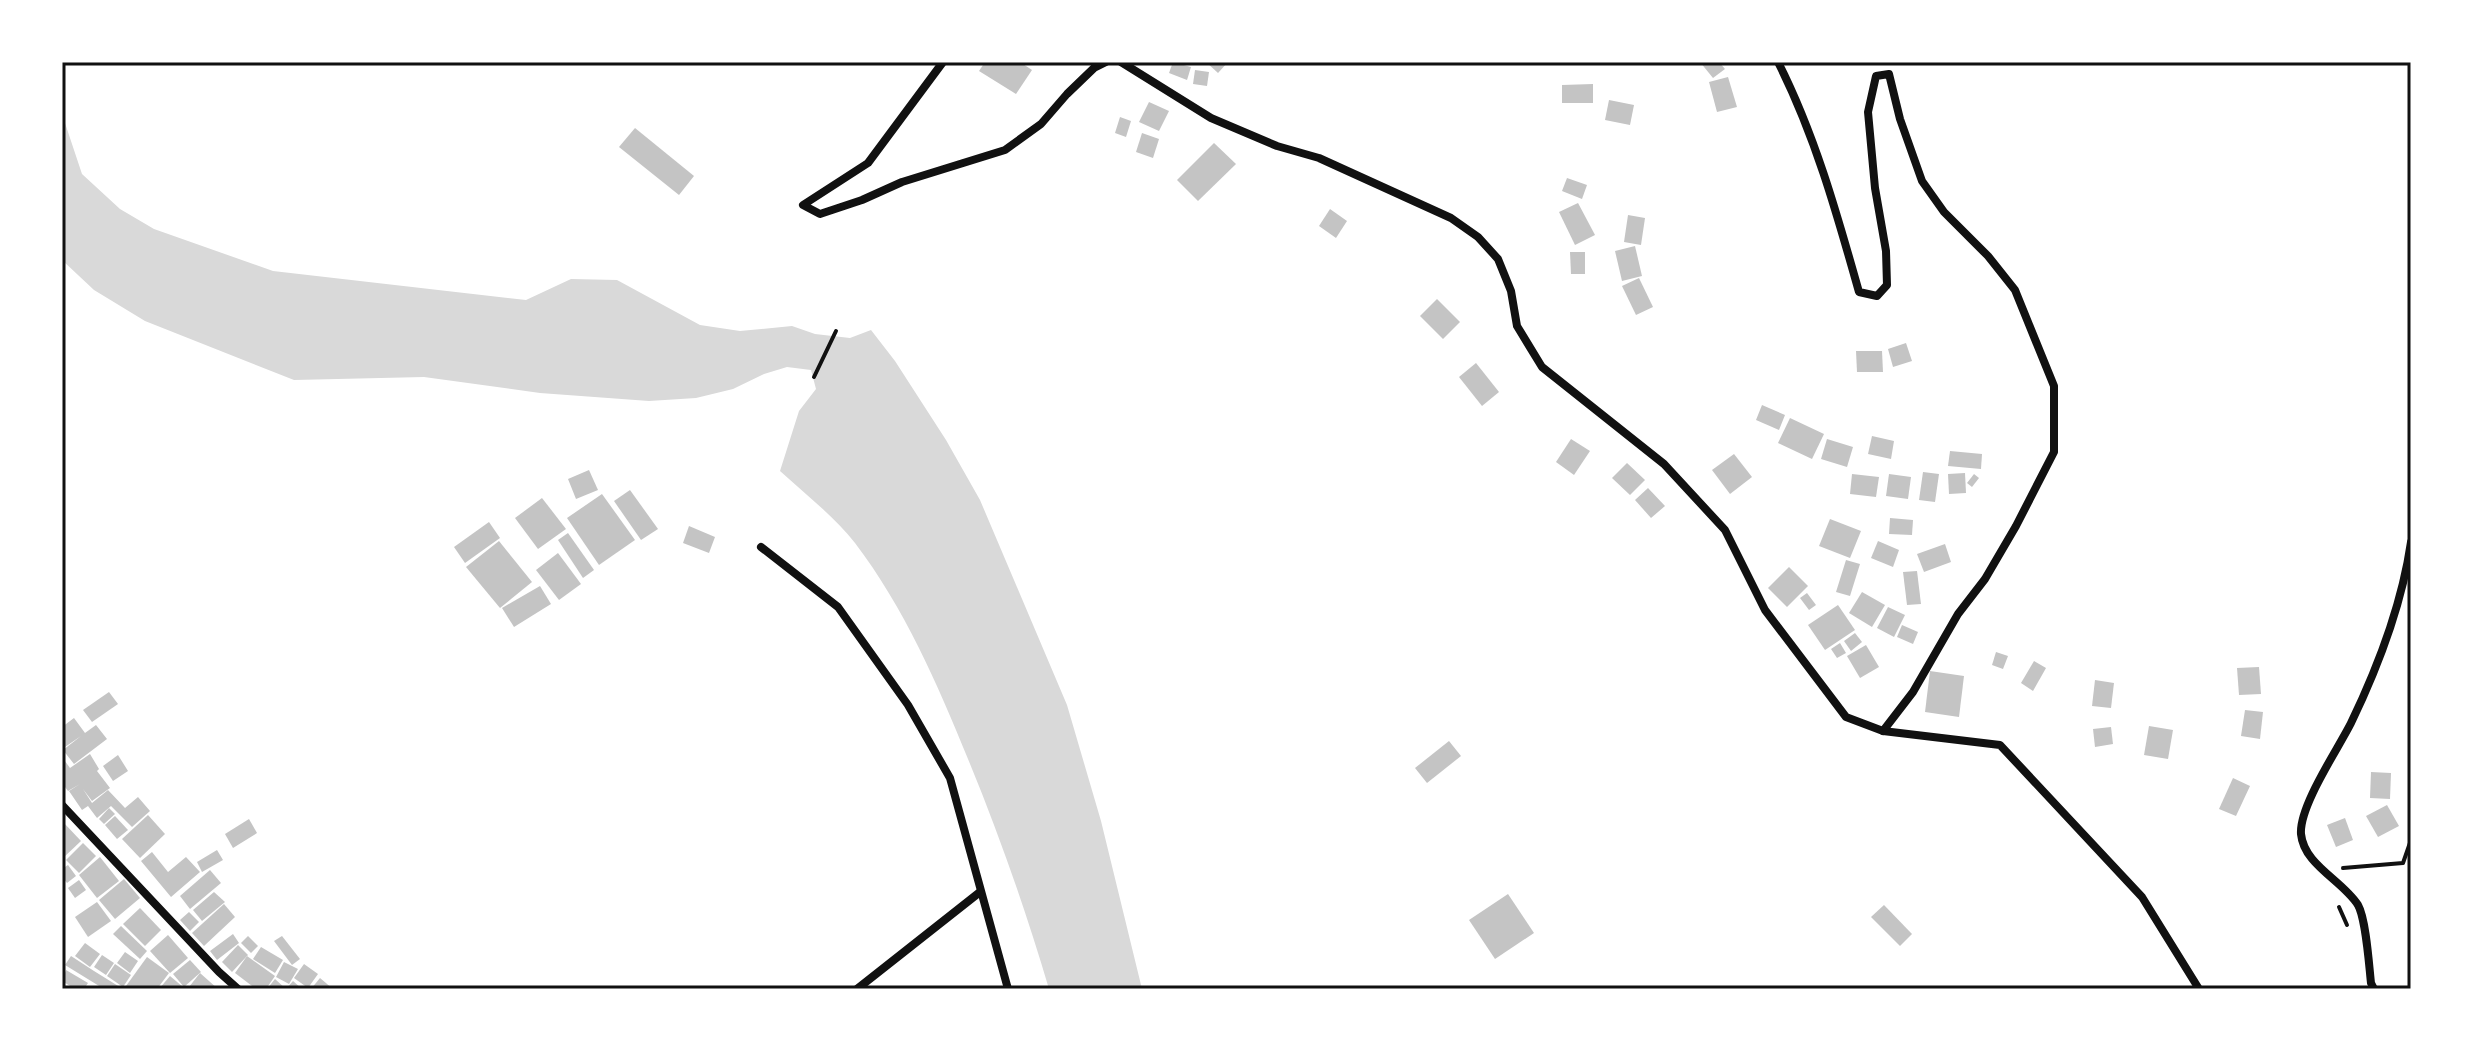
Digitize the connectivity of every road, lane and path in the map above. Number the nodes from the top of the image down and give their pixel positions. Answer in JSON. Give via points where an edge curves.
{"nodes":[{"id":1,"x":943,"y":62,"type":"edge"},
{"id":2,"x":1106,"y":62,"type":"edge"},
{"id":3,"x":1121,"y":62,"type":"edge"},
{"id":4,"x":1778,"y":62,"type":"edge"},
{"id":5,"x":836,"y":331,"type":"dead end"},
{"id":6,"x":814,"y":377,"type":"dead end"},
{"id":7,"x":2411,"y":542,"type":"edge"},
{"id":8,"x":761,"y":547,"type":"dead end"},
{"id":9,"x":1883,"y":731,"type":"junction"},
{"id":10,"x":62,"y":805,"type":"edge"},
{"id":11,"x":980,"y":892,"type":"junction"},
{"id":12,"x":238,"y":989,"type":"edge"},
{"id":13,"x":857,"y":989,"type":"edge"},
{"id":14,"x":1008,"y":989,"type":"edge"},
{"id":15,"x":2199,"y":989,"type":"edge"},
{"id":16,"x":2374,"y":989,"type":"edge"}],
"edges":[{"from":1,"to":2,"type":"street","via":[[868,163],[803,205],[820,214],[1005,150],[1041,124]]},
{"from":3,"to":9,"type":"street","via":[[1211,118],[1319,158],[1451,218],[1478,237],[1498,259],[1517,326],[1542,367],[1664,464],[1725,530],[1765,610],[1846,717]]},
{"from":4,"to":9,"type":"street","via":[[1818,156],[1859,292],[1877,296],[1887,285],[1868,112],[1876,76],[1889,74],[1922,181],[2015,290],[2054,386],[2054,452],[1985,579]]},
{"from":5,"to":6,"type":"path"},
{"from":7,"to":16,"type":"street","via":[[2390,631],[2352,721],[2308,803],[2301,833],[2307,852],[2360,908]]},
{"from":8,"to":11,"type":"street","via":[[838,607],[908,705],[950,778]]},
{"from":9,"to":15,"type":"street","via":[[2000,745],[2142,897]]},
{"from":10,"to":12,"type":"street"},
{"from":11,"to":13,"type":"street"},
{"from":11,"to":14,"type":"street"}]}
